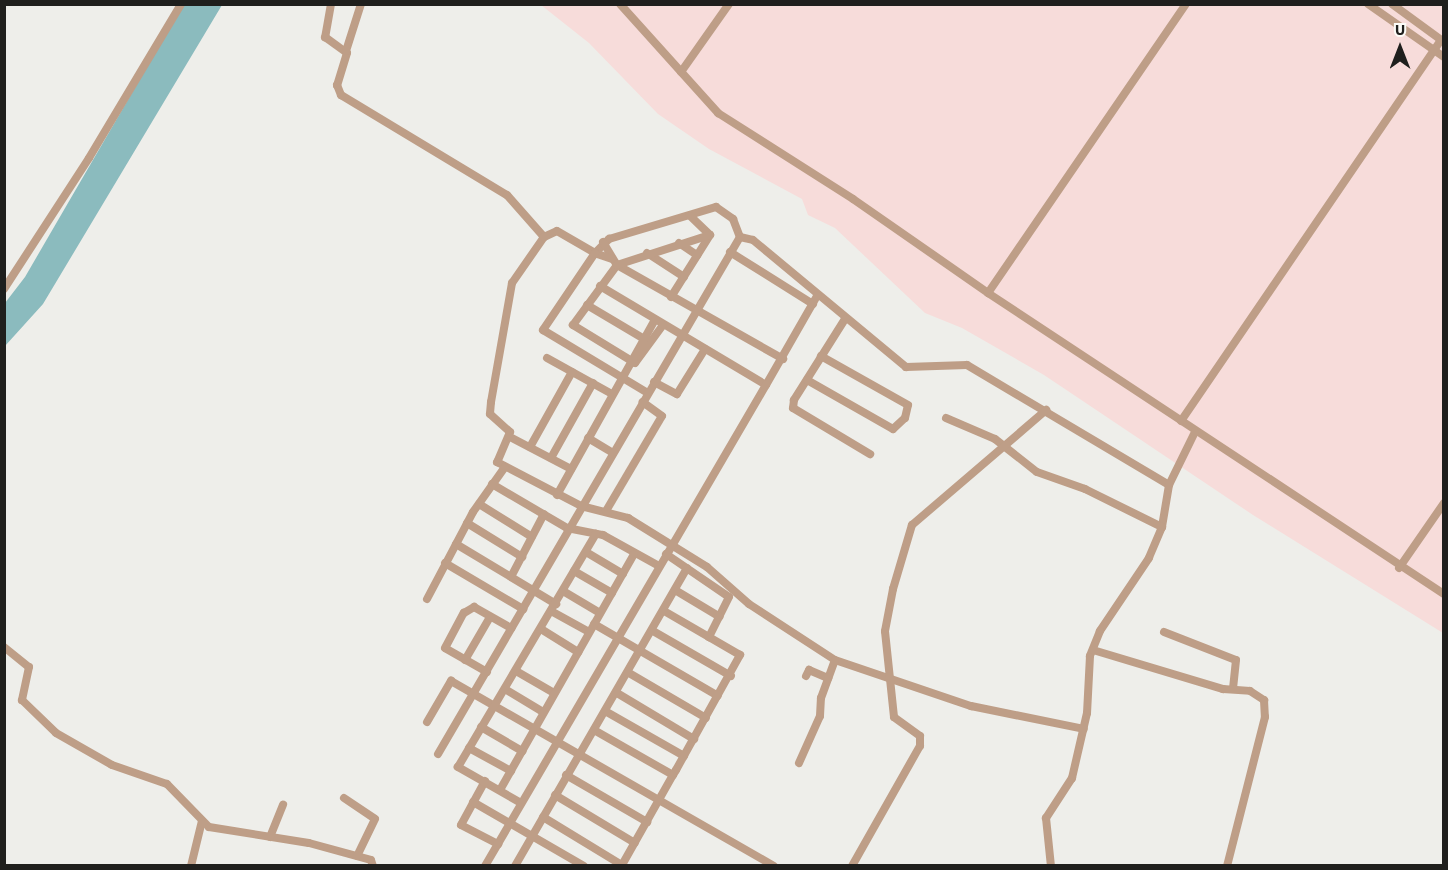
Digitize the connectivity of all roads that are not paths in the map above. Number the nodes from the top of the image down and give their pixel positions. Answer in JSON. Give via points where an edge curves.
{"nodes":[{"id":1,"x":181,"y":4,"type":"edge"},
{"id":2,"x":331,"y":4,"type":"edge"},
{"id":3,"x":361,"y":4,"type":"edge"},
{"id":4,"x":620,"y":4,"type":"edge"},
{"id":5,"x":729,"y":4,"type":"edge"},
{"id":6,"x":1186,"y":4,"type":"edge"},
{"id":7,"x":1368,"y":4,"type":"edge"},
{"id":8,"x":1392,"y":4,"type":"edge"},
{"id":9,"x":1442,"y":41,"type":"edge"},
{"id":10,"x":1434,"y":50,"type":"junction"},
{"id":11,"x":346,"y":51,"type":"junction"},
{"id":12,"x":1443,"y":57,"type":"edge"},
{"id":13,"x":681,"y":72,"type":"junction"},
{"id":14,"x":690,"y":216,"type":"junction"},
{"id":15,"x":710,"y":235,"type":"junction"},
{"id":16,"x":544,"y":237,"type":"junction"},
{"id":17,"x":740,"y":237,"type":"junction"},
{"id":18,"x":603,"y":242,"type":"junction"},
{"id":19,"x":679,"y":243,"type":"junction"},
{"id":20,"x":730,"y":252,"type":"junction"},
{"id":21,"x":595,"y":253,"type":"junction"},
{"id":22,"x":647,"y":253,"type":"junction"},
{"id":23,"x":697,"y":255,"type":"junction"},
{"id":24,"x":615,"y":262,"type":"junction"},
{"id":25,"x":684,"y":277,"type":"junction"},
{"id":26,"x":600,"y":286,"type":"junction"},
{"id":27,"x":4,"y":289,"type":"edge"},
{"id":28,"x":988,"y":293,"type":"junction"},
{"id":29,"x":672,"y":297,"type":"junction"},
{"id":30,"x":815,"y":300,"type":"junction"},
{"id":31,"x":587,"y":305,"type":"junction"},
{"id":32,"x":695,"y":309,"type":"junction"},
{"id":33,"x":845,"y":319,"type":"junction"},
{"id":34,"x":659,"y":323,"type":"junction"},
{"id":35,"x":681,"y":334,"type":"junction"},
{"id":36,"x":647,"y":341,"type":"junction"},
{"id":37,"x":705,"y":349,"type":"junction"},
{"id":38,"x":821,"y":356,"type":"junction"},
{"id":39,"x":547,"y":358,"type":"dead end"},
{"id":40,"x":783,"y":359,"type":"junction"},
{"id":41,"x":631,"y":361,"type":"junction"},
{"id":42,"x":572,"y":372,"type":"junction"},
{"id":43,"x":621,"y":378,"type":"junction"},
{"id":44,"x":807,"y":380,"type":"junction"},
{"id":45,"x":654,"y":382,"type":"junction"},
{"id":46,"x":593,"y":383,"type":"junction"},
{"id":47,"x":766,"y":385,"type":"junction"},
{"id":48,"x":648,"y":393,"type":"junction"},
{"id":49,"x":612,"y":394,"type":"junction"},
{"id":50,"x":643,"y":402,"type":"junction"},
{"id":51,"x":1046,"y":410,"type":"junction"},
{"id":52,"x":946,"y":418,"type":"dead end"},
{"id":53,"x":1180,"y":421,"type":"junction"},
{"id":54,"x":1195,"y":432,"type":"junction"},
{"id":55,"x":510,"y":437,"type":"junction"},
{"id":56,"x":588,"y":438,"type":"junction"},
{"id":57,"x":1002,"y":445,"type":"junction"},
{"id":58,"x":530,"y":447,"type":"junction"},
{"id":59,"x":613,"y":453,"type":"junction"},
{"id":60,"x":870,"y":454,"type":"dead end"},
{"id":61,"x":551,"y":458,"type":"junction"},
{"id":62,"x":501,"y":465,"type":"junction"},
{"id":63,"x":572,"y":469,"type":"junction"},
{"id":64,"x":492,"y":484,"type":"junction"},
{"id":65,"x":1169,"y":485,"type":"junction"},
{"id":66,"x":557,"y":495,"type":"junction"},
{"id":67,"x":1443,"y":503,"type":"edge"},
{"id":68,"x":479,"y":504,"type":"junction"},
{"id":69,"x":581,"y":506,"type":"junction"},
{"id":70,"x":606,"y":511,"type":"junction"},
{"id":71,"x":544,"y":514,"type":"junction"},
{"id":72,"x":467,"y":523,"type":"junction"},
{"id":73,"x":1162,"y":527,"type":"junction"},
{"id":74,"x":567,"y":528,"type":"junction"},
{"id":75,"x":596,"y":534,"type":"junction"},
{"id":76,"x":532,"y":537,"type":"junction"},
{"id":77,"x":456,"y":544,"type":"junction"},
{"id":78,"x":671,"y":545,"type":"junction"},
{"id":79,"x":586,"y":552,"type":"junction"},
{"id":80,"x":634,"y":554,"type":"junction"},
{"id":81,"x":666,"y":554,"type":"junction"},
{"id":82,"x":522,"y":557,"type":"junction"},
{"id":83,"x":446,"y":563,"type":"junction"},
{"id":84,"x":659,"y":566,"type":"junction"},
{"id":85,"x":687,"y":568,"type":"junction"},
{"id":86,"x":1399,"y":568,"type":"junction"},
{"id":87,"x":574,"y":571,"type":"junction"},
{"id":88,"x":623,"y":574,"type":"junction"},
{"id":89,"x":511,"y":577,"type":"junction"},
{"id":90,"x":533,"y":590,"type":"junction"},
{"id":91,"x":675,"y":590,"type":"junction"},
{"id":92,"x":563,"y":591,"type":"junction"},
{"id":93,"x":612,"y":593,"type":"junction"},
{"id":94,"x":1443,"y":594,"type":"edge"},
{"id":95,"x":427,"y":599,"type":"dead end"},
{"id":96,"x":553,"y":607,"type":"junction"},
{"id":97,"x":523,"y":609,"type":"junction"},
{"id":98,"x":664,"y":611,"type":"junction"},
{"id":99,"x":600,"y":613,"type":"junction"},
{"id":100,"x":720,"y":616,"type":"junction"},
{"id":101,"x":490,"y":617,"type":"junction"},
{"id":102,"x":511,"y":628,"type":"junction"},
{"id":103,"x":592,"y":628,"type":"junction"},
{"id":104,"x":541,"y":629,"type":"junction"},
{"id":105,"x":652,"y":631,"type":"junction"},
{"id":106,"x":1164,"y":632,"type":"dead end"},
{"id":107,"x":709,"y":637,"type":"junction"},
{"id":108,"x":618,"y":639,"type":"junction"},
{"id":109,"x":4,"y":647,"type":"edge"},
{"id":110,"x":1093,"y":650,"type":"junction"},
{"id":111,"x":578,"y":652,"type":"junction"},
{"id":112,"x":640,"y":652,"type":"junction"},
{"id":113,"x":465,"y":660,"type":"junction"},
{"id":114,"x":835,"y":660,"type":"junction"},
{"id":115,"x":516,"y":671,"type":"junction"},
{"id":116,"x":487,"y":672,"type":"junction"},
{"id":117,"x":629,"y":673,"type":"junction"},
{"id":118,"x":731,"y":676,"type":"junction"},
{"id":119,"x":806,"y":676,"type":"dead end"},
{"id":120,"x":828,"y":678,"type":"junction"},
{"id":121,"x":890,"y":681,"type":"junction"},
{"id":122,"x":505,"y":689,"type":"junction"},
{"id":123,"x":1233,"y":689,"type":"junction"},
{"id":124,"x":554,"y":693,"type":"junction"},
{"id":125,"x":618,"y":693,"type":"junction"},
{"id":126,"x":473,"y":695,"type":"junction"},
{"id":127,"x":718,"y":696,"type":"junction"},
{"id":128,"x":495,"y":704,"type":"junction"},
{"id":129,"x":605,"y":711,"type":"junction"},
{"id":130,"x":543,"y":712,"type":"junction"},
{"id":131,"x":706,"y":718,"type":"junction"},
{"id":132,"x":427,"y":722,"type":"dead end"},
{"id":133,"x":481,"y":727,"type":"junction"},
{"id":134,"x":536,"y":728,"type":"junction"},
{"id":135,"x":1084,"y":729,"type":"junction"},
{"id":136,"x":594,"y":730,"type":"junction"},
{"id":137,"x":694,"y":739,"type":"junction"},
{"id":138,"x":558,"y":740,"type":"junction"},
{"id":139,"x":469,"y":748,"type":"junction"},
{"id":140,"x":522,"y":751,"type":"junction"},
{"id":141,"x":580,"y":752,"type":"junction"},
{"id":142,"x":438,"y":754,"type":"dead end"},
{"id":143,"x":684,"y":756,"type":"junction"},
{"id":144,"x":799,"y":763,"type":"dead end"},
{"id":145,"x":511,"y":771,"type":"junction"},
{"id":146,"x":566,"y":775,"type":"junction"},
{"id":147,"x":673,"y":775,"type":"junction"},
{"id":148,"x":485,"y":781,"type":"junction"},
{"id":149,"x":500,"y":790,"type":"junction"},
{"id":150,"x":555,"y":795,"type":"junction"},
{"id":151,"x":344,"y":798,"type":"dead end"},
{"id":152,"x":660,"y":800,"type":"junction"},
{"id":153,"x":473,"y":802,"type":"junction"},
{"id":154,"x":521,"y":803,"type":"junction"},
{"id":155,"x":283,"y":804,"type":"dead end"},
{"id":156,"x":543,"y":817,"type":"junction"},
{"id":157,"x":202,"y":822,"type":"junction"},
{"id":158,"x":510,"y":822,"type":"junction"},
{"id":159,"x":647,"y":822,"type":"junction"},
{"id":160,"x":532,"y":835,"type":"junction"},
{"id":161,"x":270,"y":837,"type":"junction"},
{"id":162,"x":635,"y":843,"type":"junction"},
{"id":163,"x":498,"y":844,"type":"junction"},
{"id":164,"x":357,"y":855,"type":"junction"},
{"id":165,"x":191,"y":866,"type":"edge"},
{"id":166,"x":373,"y":866,"type":"edge"},
{"id":167,"x":485,"y":866,"type":"edge"},
{"id":168,"x":515,"y":866,"type":"edge"},
{"id":169,"x":584,"y":866,"type":"edge"},
{"id":170,"x":774,"y":866,"type":"edge"},
{"id":171,"x":852,"y":866,"type":"edge"},
{"id":172,"x":1051,"y":866,"type":"edge"},
{"id":173,"x":1227,"y":866,"type":"edge"}],
"edges":[{"from":1,"to":27,"type":"street","via":[[89,158]]},
{"from":2,"to":11,"type":"street","via":[[325,37]]},
{"from":3,"to":11,"type":"street"},
{"from":4,"to":13,"type":"street"},
{"from":5,"to":13,"type":"street"},
{"from":6,"to":28,"type":"street"},
{"from":7,"to":10,"type":"street"},
{"from":8,"to":9,"type":"street"},
{"from":9,"to":10,"type":"street"},
{"from":10,"to":12,"type":"street"},
{"from":10,"to":53,"type":"street"},
{"from":11,"to":16,"type":"street","via":[[337,85],[341,95],[507,195]]},
{"from":13,"to":28,"type":"street","via":[[718,114],[853,199]]},
{"from":14,"to":15,"type":"street"},
{"from":14,"to":17,"type":"street","via":[[716,207],[733,219]]},
{"from":14,"to":18,"type":"street"},
{"from":15,"to":19,"type":"street"},
{"from":15,"to":23,"type":"street"},
{"from":16,"to":21,"type":"street","via":[[554,230]]},
{"from":16,"to":55,"type":"street","via":[[512,283],[498,349],[490,411],[510,429]]},
{"from":17,"to":20,"type":"street"},
{"from":17,"to":30,"type":"street","via":[[753,240]]},
{"from":18,"to":21,"type":"street"},
{"from":18,"to":24,"type":"street"},
{"from":19,"to":22,"type":"street"},
{"from":19,"to":23,"type":"street"},
{"from":20,"to":30,"type":"street"},
{"from":20,"to":32,"type":"street"},
{"from":21,"to":24,"type":"street"},
{"from":21,"to":43,"type":"street","via":[[543,330]]},
{"from":22,"to":24,"type":"street"},
{"from":22,"to":25,"type":"street"},
{"from":23,"to":25,"type":"street"},
{"from":24,"to":26,"type":"street"},
{"from":24,"to":29,"type":"street"},
{"from":25,"to":29,"type":"street"},
{"from":26,"to":31,"type":"street"},
{"from":26,"to":34,"type":"street"},
{"from":28,"to":53,"type":"street"},
{"from":29,"to":32,"type":"street"},
{"from":30,"to":33,"type":"street"},
{"from":30,"to":40,"type":"street"},
{"from":31,"to":36,"type":"street"},
{"from":31,"to":41,"type":"street","via":[[574,326]]},
{"from":32,"to":35,"type":"street"},
{"from":32,"to":40,"type":"street"},
{"from":33,"to":38,"type":"street"},
{"from":33,"to":51,"type":"street","via":[[906,367],[967,365]]},
{"from":34,"to":35,"type":"street"},
{"from":34,"to":36,"type":"street"},
{"from":35,"to":37,"type":"street"},
{"from":35,"to":45,"type":"street"},
{"from":36,"to":41,"type":"street","via":[[638,362]]},
{"from":37,"to":45,"type":"street","via":[[677,394]]},
{"from":37,"to":47,"type":"street"},
{"from":38,"to":44,"type":"street"},
{"from":38,"to":44,"type":"street","via":[[908,405],[905,418],[897,428],[889,428]]},
{"from":39,"to":42,"type":"street"},
{"from":40,"to":47,"type":"street"},
{"from":41,"to":43,"type":"street"},
{"from":42,"to":46,"type":"street"},
{"from":42,"to":58,"type":"street"},
{"from":43,"to":48,"type":"street"},
{"from":43,"to":49,"type":"street"},
{"from":44,"to":60,"type":"street","via":[[793,408]]},
{"from":45,"to":48,"type":"street"},
{"from":46,"to":49,"type":"street"},
{"from":46,"to":61,"type":"street"},
{"from":47,"to":78,"type":"street"},
{"from":48,"to":50,"type":"street"},
{"from":49,"to":56,"type":"street"},
{"from":50,"to":59,"type":"street"},
{"from":50,"to":70,"type":"street","via":[[662,416]]},
{"from":51,"to":57,"type":"street"},
{"from":51,"to":65,"type":"street"},
{"from":52,"to":57,"type":"street"},
{"from":53,"to":54,"type":"street"},
{"from":54,"to":65,"type":"street"},
{"from":54,"to":86,"type":"street"},
{"from":55,"to":58,"type":"street"},
{"from":55,"to":62,"type":"street"},
{"from":56,"to":59,"type":"street"},
{"from":56,"to":63,"type":"street"},
{"from":57,"to":73,"type":"street","via":[[1037,472],[1085,489]]},
{"from":57,"to":121,"type":"street","via":[[912,525],[886,622]]},
{"from":58,"to":61,"type":"street"},
{"from":59,"to":69,"type":"street"},
{"from":61,"to":63,"type":"street"},
{"from":62,"to":64,"type":"street"},
{"from":62,"to":66,"type":"street"},
{"from":63,"to":66,"type":"street"},
{"from":64,"to":68,"type":"street"},
{"from":64,"to":71,"type":"street"},
{"from":65,"to":73,"type":"street"},
{"from":66,"to":69,"type":"street"},
{"from":67,"to":86,"type":"street"},
{"from":68,"to":72,"type":"street"},
{"from":68,"to":76,"type":"street"},
{"from":69,"to":70,"type":"street"},
{"from":69,"to":74,"type":"street"},
{"from":70,"to":78,"type":"street","via":[[619,514]]},
{"from":71,"to":74,"type":"street"},
{"from":71,"to":76,"type":"street"},
{"from":72,"to":77,"type":"street"},
{"from":72,"to":82,"type":"street"},
{"from":73,"to":110,"type":"street","via":[[1142,571],[1100,631]]},
{"from":74,"to":75,"type":"street"},
{"from":74,"to":90,"type":"street"},
{"from":75,"to":79,"type":"street"},
{"from":75,"to":80,"type":"street"},
{"from":76,"to":82,"type":"street"},
{"from":77,"to":83,"type":"street"},
{"from":77,"to":89,"type":"street"},
{"from":78,"to":81,"type":"street"},
{"from":78,"to":114,"type":"street","via":[[707,567],[802,642]]},
{"from":79,"to":87,"type":"street"},
{"from":79,"to":88,"type":"street"},
{"from":80,"to":84,"type":"street"},
{"from":80,"to":88,"type":"street"},
{"from":81,"to":84,"type":"street"},
{"from":81,"to":85,"type":"street"},
{"from":82,"to":89,"type":"street"},
{"from":83,"to":95,"type":"street"},
{"from":83,"to":97,"type":"street"},
{"from":84,"to":108,"type":"street"},
{"from":85,"to":91,"type":"street"},
{"from":85,"to":100,"type":"street","via":[[727,594],[728,601]]},
{"from":86,"to":94,"type":"street"},
{"from":87,"to":92,"type":"street"},
{"from":87,"to":93,"type":"street"},
{"from":88,"to":93,"type":"street"},
{"from":89,"to":90,"type":"street"},
{"from":90,"to":96,"type":"street"},
{"from":90,"to":97,"type":"street"},
{"from":91,"to":98,"type":"street"},
{"from":91,"to":100,"type":"street"},
{"from":92,"to":96,"type":"street"},
{"from":92,"to":99,"type":"street"},
{"from":93,"to":99,"type":"street"},
{"from":96,"to":103,"type":"street"},
{"from":96,"to":104,"type":"street"},
{"from":97,"to":102,"type":"street"},
{"from":98,"to":105,"type":"street"},
{"from":98,"to":107,"type":"street"},
{"from":99,"to":103,"type":"street"},
{"from":100,"to":107,"type":"street"},
{"from":101,"to":102,"type":"street"},
{"from":101,"to":113,"type":"street"},
{"from":101,"to":113,"type":"street","via":[[472,607],[464,613],[445,648]]},
{"from":102,"to":116,"type":"street"},
{"from":103,"to":108,"type":"street"},
{"from":103,"to":111,"type":"street"},
{"from":104,"to":111,"type":"street"},
{"from":104,"to":115,"type":"street"},
{"from":105,"to":112,"type":"street"},
{"from":105,"to":118,"type":"street"},
{"from":106,"to":123,"type":"street","via":[[1236,660]]},
{"from":107,"to":118,"type":"street","via":[[740,655]]},
{"from":108,"to":112,"type":"street"},
{"from":108,"to":138,"type":"street"},
{"from":109,"to":157,"type":"street","via":[[29,667],[20,697],[40,719],[84,751],[171,786]]},
{"from":110,"to":123,"type":"street"},
{"from":110,"to":135,"type":"street","via":[[1087,675]]},
{"from":111,"to":124,"type":"street"},
{"from":112,"to":117,"type":"street"},
{"from":112,"to":127,"type":"street"},
{"from":113,"to":116,"type":"street"},
{"from":114,"to":120,"type":"street"},
{"from":114,"to":121,"type":"street"},
{"from":115,"to":122,"type":"street"},
{"from":115,"to":124,"type":"street"},
{"from":116,"to":126,"type":"street"},
{"from":117,"to":125,"type":"street"},
{"from":117,"to":131,"type":"street"},
{"from":118,"to":127,"type":"street"},
{"from":119,"to":120,"type":"street","via":[[809,670]]},
{"from":120,"to":144,"type":"street","via":[[820,716]]},
{"from":121,"to":135,"type":"street","via":[[971,706]]},
{"from":121,"to":171,"type":"street","via":[[895,721],[920,736],[920,746]]},
{"from":122,"to":128,"type":"street"},
{"from":122,"to":130,"type":"street"},
{"from":123,"to":173,"type":"street","via":[[1258,694],[1266,706]]},
{"from":124,"to":130,"type":"street"},
{"from":125,"to":129,"type":"street"},
{"from":125,"to":137,"type":"street"},
{"from":126,"to":128,"type":"street"},
{"from":126,"to":132,"type":"street","via":[[451,681]]},
{"from":126,"to":142,"type":"street"},
{"from":127,"to":131,"type":"street"},
{"from":128,"to":133,"type":"street"},
{"from":128,"to":134,"type":"street"},
{"from":129,"to":136,"type":"street"},
{"from":129,"to":143,"type":"street"},
{"from":130,"to":134,"type":"street"},
{"from":131,"to":137,"type":"street"},
{"from":133,"to":139,"type":"street"},
{"from":133,"to":140,"type":"street"},
{"from":134,"to":138,"type":"street"},
{"from":134,"to":140,"type":"street"},
{"from":135,"to":172,"type":"street","via":[[1072,778],[1046,818]]},
{"from":136,"to":141,"type":"street"},
{"from":136,"to":147,"type":"street"},
{"from":137,"to":143,"type":"street"},
{"from":138,"to":141,"type":"street"},
{"from":138,"to":154,"type":"street"},
{"from":139,"to":145,"type":"street"},
{"from":139,"to":148,"type":"street","via":[[458,767]]},
{"from":140,"to":145,"type":"street"},
{"from":141,"to":146,"type":"street"},
{"from":141,"to":152,"type":"street"},
{"from":143,"to":147,"type":"street"},
{"from":145,"to":149,"type":"street"},
{"from":146,"to":150,"type":"street"},
{"from":146,"to":159,"type":"street"},
{"from":147,"to":152,"type":"street"},
{"from":148,"to":149,"type":"street"},
{"from":148,"to":153,"type":"street"},
{"from":149,"to":154,"type":"street"},
{"from":150,"to":156,"type":"street"},
{"from":150,"to":162,"type":"street"},
{"from":151,"to":164,"type":"street","via":[[375,819]]},
{"from":152,"to":159,"type":"street"},
{"from":152,"to":170,"type":"street"},
{"from":153,"to":158,"type":"street"},
{"from":153,"to":163,"type":"street","via":[[461,825]]},
{"from":154,"to":158,"type":"street"},
{"from":155,"to":161,"type":"street"},
{"from":156,"to":160,"type":"street"},
{"from":156,"to":162,"type":"street","via":[[622,866]]},
{"from":157,"to":161,"type":"street","via":[[231,833]]},
{"from":157,"to":165,"type":"street"},
{"from":158,"to":160,"type":"street"},
{"from":158,"to":163,"type":"street"},
{"from":159,"to":162,"type":"street"},
{"from":160,"to":168,"type":"street"},
{"from":160,"to":169,"type":"street"},
{"from":161,"to":164,"type":"street"},
{"from":163,"to":167,"type":"street"},
{"from":164,"to":166,"type":"street","via":[[371,860]]}]}
